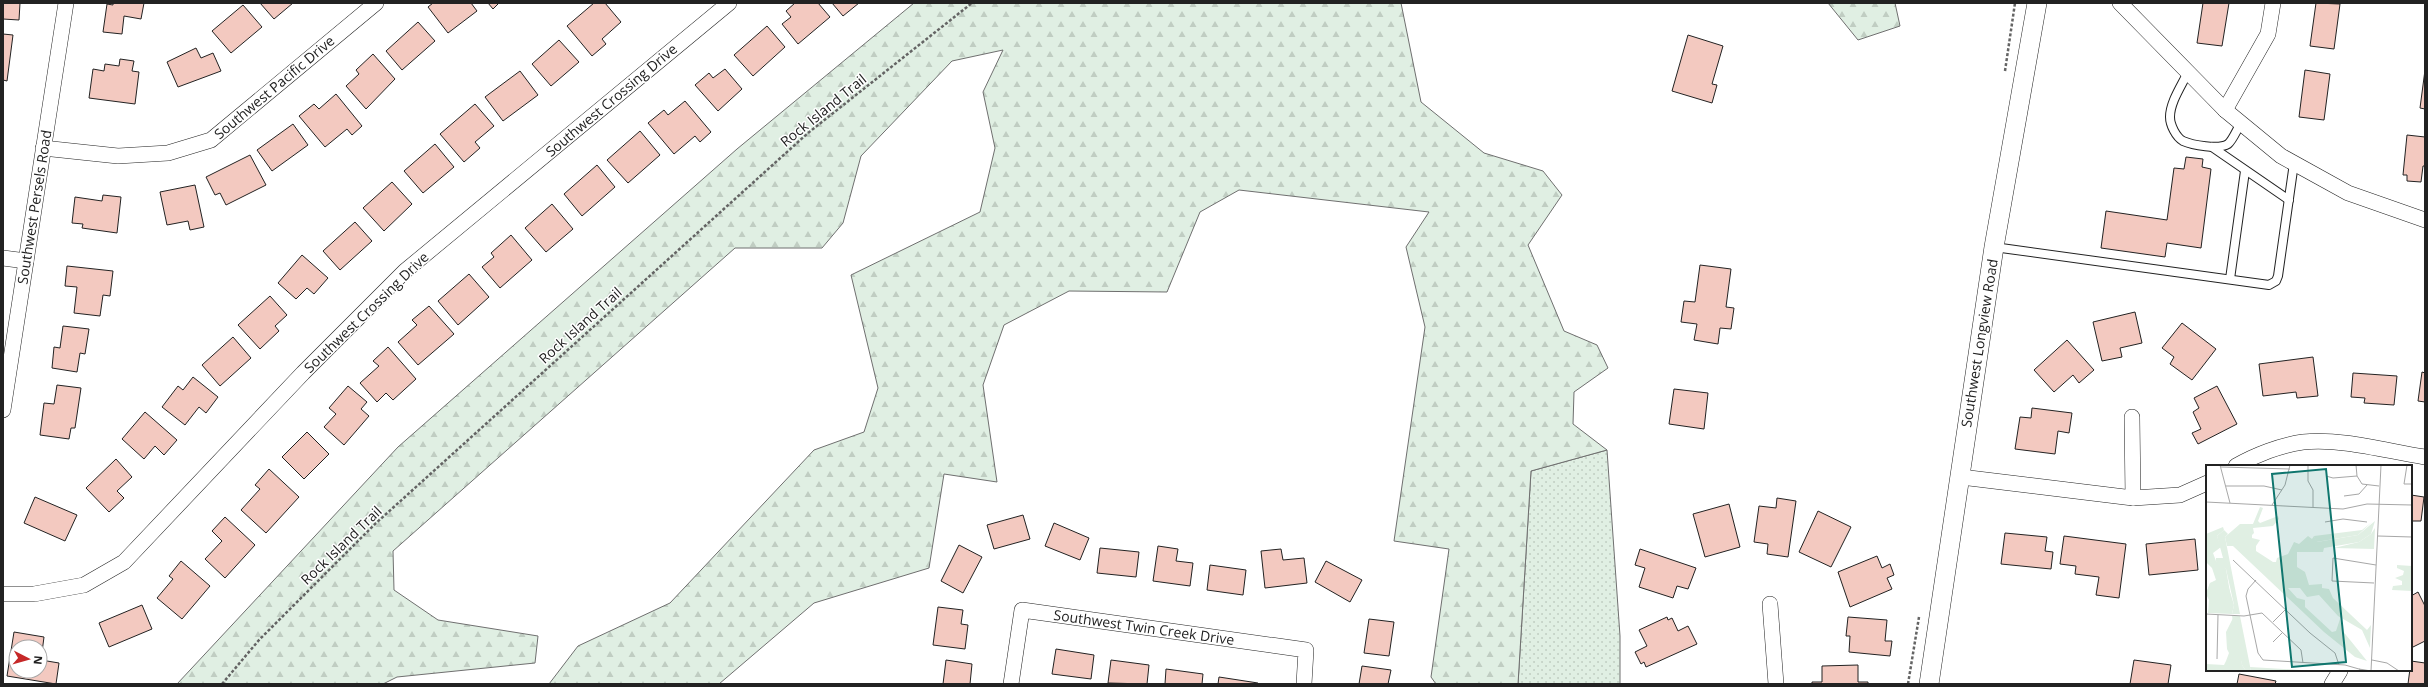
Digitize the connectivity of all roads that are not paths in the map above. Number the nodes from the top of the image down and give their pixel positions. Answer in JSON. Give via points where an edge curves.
{"nodes":[{"id":1,"x":66,"y":3,"type":"edge"},
{"id":2,"x":376,"y":3,"type":"edge"},
{"id":3,"x":729,"y":3,"type":"edge"},
{"id":4,"x":2037,"y":3,"type":"edge"},
{"id":5,"x":2120,"y":3,"type":"edge"},
{"id":6,"x":2273,"y":3,"type":"edge"},
{"id":7,"x":2188,"y":72,"type":"junction"},
{"id":8,"x":2225,"y":110,"type":"junction"},
{"id":9,"x":2241,"y":123,"type":"junction"},
{"id":10,"x":2212,"y":147,"type":"junction"},
{"id":11,"x":43,"y":148,"type":"junction"},
{"id":12,"x":2294,"y":163,"type":"junction"},
{"id":13,"x":2246,"y":170,"type":"junction"},
{"id":14,"x":2289,"y":200,"type":"junction"},
{"id":15,"x":2425,"y":220,"type":"edge"},
{"id":16,"x":1994,"y":247,"type":"junction"},
{"id":17,"x":3,"y":258,"type":"edge"},
{"id":18,"x":26,"y":261,"type":"junction"},
{"id":19,"x":2230,"y":279,"type":"junction"},
{"id":20,"x":3,"y":410,"type":"edge"},
{"id":21,"x":2132,"y":417,"type":"dead end"},
{"id":22,"x":2425,"y":457,"type":"edge"},
{"id":23,"x":2238,"y":465,"type":"edge"},
{"id":24,"x":1961,"y":477,"type":"junction"},
{"id":25,"x":2206,"y":483,"type":"edge"},
{"id":26,"x":2133,"y":498,"type":"junction"},
{"id":27,"x":3,"y":594,"type":"edge"},
{"id":28,"x":1770,"y":604,"type":"dead end"},
{"id":29,"x":2340,"y":671,"type":"edge"},
{"id":30,"x":1011,"y":684,"type":"edge"},
{"id":31,"x":1304,"y":684,"type":"edge"},
{"id":32,"x":1776,"y":684,"type":"edge"},
{"id":33,"x":1929,"y":684,"type":"edge"},
{"id":34,"x":2332,"y":684,"type":"edge"}],
"edges":[{"from":1,"to":11,"type":"street","name":"Southwest Persels Road"},
{"from":2,"to":11,"type":"street","name":"Southwest Pacific Drive","via":[[211,140],[168,153],[118,156]]},
{"from":3,"to":27,"type":"street","name":"Southwest Crossing Drive","via":[[405,271],[303,373],[124,562],[84,585],[34,594]]},
{"from":4,"to":16,"type":"street","name":"Southwest Longview Road"},
{"from":5,"to":7,"type":"street"},
{"from":6,"to":8,"type":"street","via":[[2268,34]]},
{"from":7,"to":8,"type":"street"},
{"from":7,"to":10,"type":"lane","via":[[2172,106],[2170,118],[2174,131],[2182,141]]},
{"from":8,"to":9,"type":"street"},
{"from":9,"to":10,"type":"lane","via":[[2229,143]]},
{"from":9,"to":12,"type":"street","via":[[2281,156]]},
{"from":10,"to":13,"type":"lane"},
{"from":11,"to":18,"type":"street","name":"Southwest Persels Road"},
{"from":12,"to":14,"type":"lane"},
{"from":12,"to":15,"type":"street","via":[[2348,193]]},
{"from":13,"to":14,"type":"lane"},
{"from":13,"to":19,"type":"lane"},
{"from":14,"to":19,"type":"lane","via":[[2276,281],[2269,285]]},
{"from":16,"to":19,"type":"lane"},
{"from":16,"to":24,"type":"street","name":"Southwest Longview Road","via":[[1967,417]]},
{"from":17,"to":18,"type":"street"},
{"from":18,"to":20,"type":"street","name":"Southwest Persels Road"},
{"from":21,"to":26,"type":"street"},
{"from":22,"to":23,"type":"street","via":[[2345,444],[2303,442],[2274,449]]},
{"from":24,"to":26,"type":"street"},
{"from":24,"to":33,"type":"street","name":"Southwest Longview Road"},
{"from":25,"to":26,"type":"street","via":[[2180,495]]},
{"from":28,"to":32,"type":"street"},
{"from":29,"to":34,"type":"street"},
{"from":30,"to":31,"type":"street","name":"Southwest Twin Creek Drive","via":[[1022,610],[1306,650]]}]}
